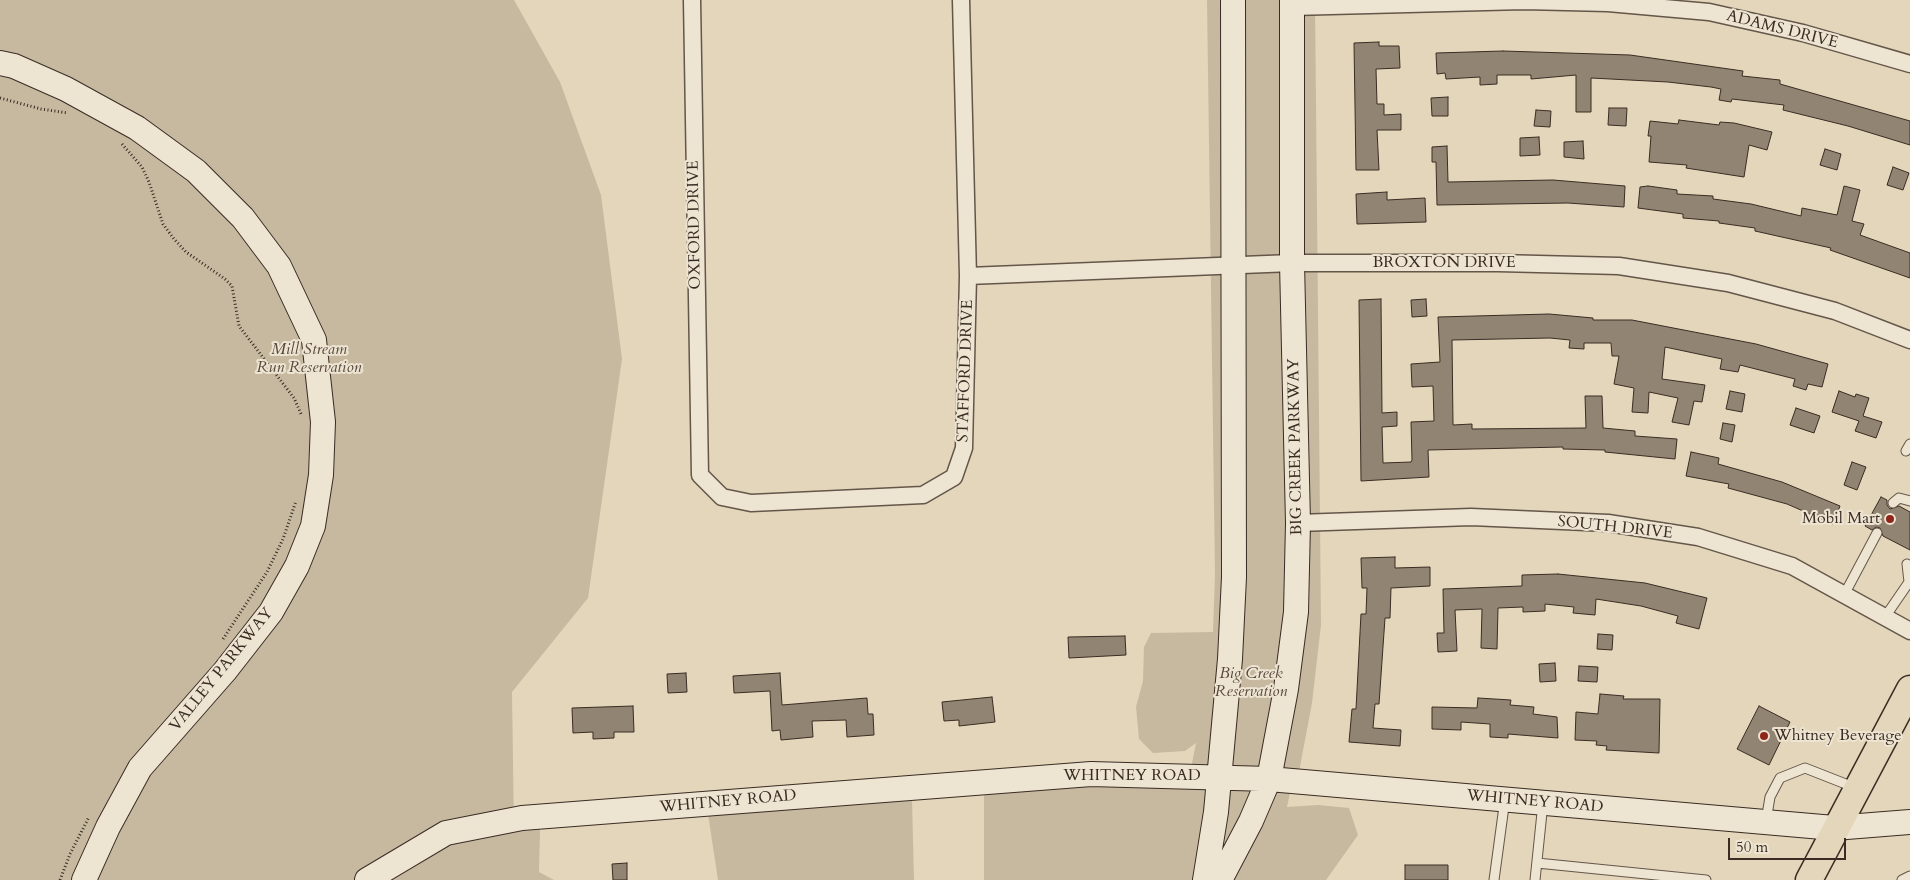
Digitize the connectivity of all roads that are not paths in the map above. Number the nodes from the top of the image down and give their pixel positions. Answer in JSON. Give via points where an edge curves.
{"nodes":[{"id":1,"x":692,"y":0,"type":"edge"},
{"id":2,"x":961,"y":0,"type":"edge"},
{"id":3,"x":1232,"y":0,"type":"edge"},
{"id":4,"x":1292,"y":4,"type":"edge"},
{"id":5,"x":0,"y":62,"type":"edge"},
{"id":6,"x":1910,"y":64,"type":"edge"},
{"id":7,"x":1292,"y":263,"type":"junction"},
{"id":8,"x":1233,"y":264,"type":"junction"},
{"id":9,"x":968,"y":276,"type":"junction"},
{"id":10,"x":1910,"y":340,"type":"edge"},
{"id":11,"x":699,"y":451,"type":"joint"},
{"id":12,"x":1910,"y":501,"type":"edge"},
{"id":13,"x":1892,"y":503,"type":"dead end"},
{"id":14,"x":1298,"y":523,"type":"junction"},
{"id":15,"x":1877,"y":532,"type":"dead end"},
{"id":16,"x":1907,"y":564,"type":"dead end"},
{"id":17,"x":1910,"y":581,"type":"edge"},
{"id":18,"x":1844,"y":595,"type":"junction"},
{"id":19,"x":1885,"y":618,"type":"junction"},
{"id":20,"x":1910,"y":631,"type":"edge"},
{"id":21,"x":1910,"y":689,"type":"edge"},
{"id":22,"x":1219,"y":776,"type":"junction"},
{"id":23,"x":1269,"y":779,"type":"junction"},
{"id":24,"x":1856,"y":789,"type":"junction"},
{"id":25,"x":1505,"y":799,"type":"junction"},
{"id":26,"x":1543,"y":802,"type":"junction"},
{"id":27,"x":1766,"y":822,"type":"junction"},
{"id":28,"x":1910,"y":822,"type":"edge"},
{"id":29,"x":1834,"y":828,"type":"junction"},
{"id":30,"x":1537,"y":863,"type":"junction"},
{"id":31,"x":1658,"y":875,"type":"junction"},
{"id":32,"x":1910,"y":876,"type":"edge"},
{"id":33,"x":84,"y":880,"type":"edge"},
{"id":34,"x":367,"y":880,"type":"edge"},
{"id":35,"x":1205,"y":880,"type":"edge"},
{"id":36,"x":1220,"y":880,"type":"edge"},
{"id":37,"x":1494,"y":880,"type":"edge"},
{"id":38,"x":1536,"y":880,"type":"edge"},
{"id":39,"x":1647,"y":880,"type":"edge"},
{"id":40,"x":1706,"y":880,"type":"edge"},
{"id":41,"x":1809,"y":880,"type":"edge"},
{"id":42,"x":1902,"y":880,"type":"edge"}],
"edges":[{"from":1,"to":11,"type":"street","name":"OXFORD DRIVE"},
{"from":2,"to":9,"type":"street","name":"STAFFORD DRIVE"},
{"from":3,"to":8,"type":"street"},
{"from":4,"to":6,"type":"street","name":"ADAMS DRIVE","via":[[1524,1],[1608,3],[1700,11],[1803,33]]},
{"from":4,"to":7,"type":"street","name":"BIG CREEK PARKWAY"},
{"from":5,"to":33,"type":"street","name":"VALLEY PARKWAY","via":[[66,89],[136,128],[196,171],[244,218],[279,266],[314,340],[323,422],[321,475],[312,526],[297,566],[271,612],[140,768]]},
{"from":7,"to":8,"type":"street","name":"BROXTON DRIVE"},
{"from":7,"to":10,"type":"street","name":"BROXTON DRIVE","via":[[1618,266],[1728,283],[1835,311]]},
{"from":7,"to":14,"type":"street","name":"BIG CREEK PARKWAY"},
{"from":8,"to":9,"type":"street","name":"BROXTON DRIVE"},
{"from":8,"to":22,"type":"street","via":[[1234,577]]},
{"from":9,"to":11,"type":"street","name":"STAFFORD DRIVE","via":[[964,448],[954,477],[923,495],[751,503],[722,497],[700,475]]},
{"from":12,"to":13,"type":"lane","via":[[1899,498]]},
{"from":14,"to":18,"type":"street","name":"SOUTH DRIVE","via":[[1471,517],[1608,523],[1707,540],[1792,566]]},
{"from":14,"to":23,"type":"street","name":"BIG CREEK PARKWAY","via":[[1296,612]]},
{"from":15,"to":18,"type":"lane"},
{"from":16,"to":17,"type":"lane"},
{"from":17,"to":19,"type":"lane"},
{"from":18,"to":19,"type":"street","name":"SOUTH DRIVE"},
{"from":19,"to":20,"type":"street","name":"SOUTH DRIVE"},
{"from":21,"to":24,"type":"main road"},
{"from":22,"to":23,"type":"street","name":"WHITNEY ROAD"},
{"from":22,"to":34,"type":"street","name":"WHITNEY ROAD","via":[[1091,774],[522,818],[446,832]]},
{"from":22,"to":35,"type":"street"},
{"from":23,"to":25,"type":"street","name":"WHITNEY ROAD"},
{"from":23,"to":36,"type":"street","name":"BIG CREEK PARKWAY","via":[[1251,822]]},
{"from":24,"to":27,"type":"lane","via":[[1805,768],[1780,778],[1770,797]]},
{"from":24,"to":29,"type":"main road"},
{"from":25,"to":26,"type":"street","name":"WHITNEY ROAD"},
{"from":25,"to":37,"type":"lane"},
{"from":26,"to":27,"type":"street","name":"WHITNEY ROAD"},
{"from":26,"to":30,"type":"lane"},
{"from":27,"to":29,"type":"street","name":"WHITNEY ROAD"},
{"from":28,"to":29,"type":"street","name":"WHITNEY ROAD"},
{"from":29,"to":41,"type":"main road"},
{"from":30,"to":31,"type":"lane"},
{"from":30,"to":38,"type":"lane"},
{"from":31,"to":39,"type":"lane"},
{"from":31,"to":40,"type":"lane"},
{"from":32,"to":42,"type":"lane"}]}
